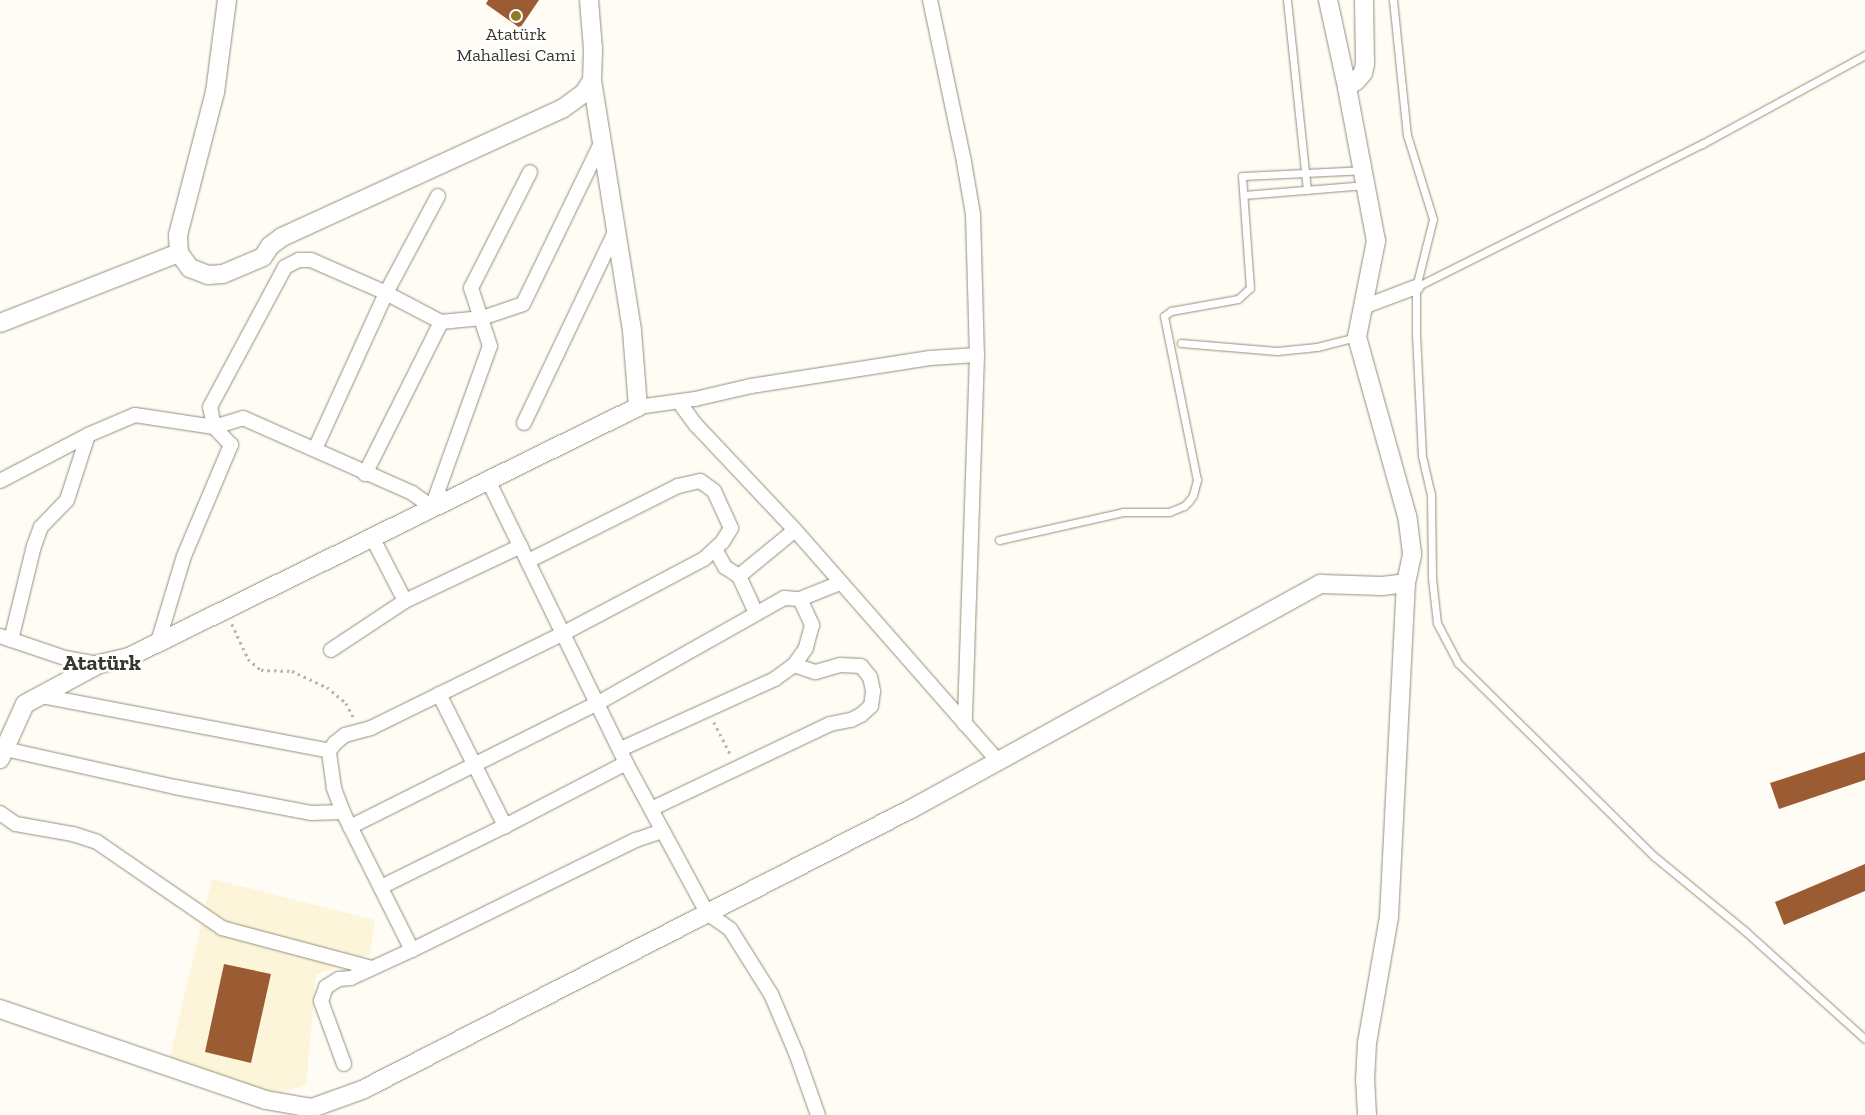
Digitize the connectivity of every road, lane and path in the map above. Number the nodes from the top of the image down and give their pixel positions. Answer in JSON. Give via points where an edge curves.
{"nodes":[{"id":1,"x":227,"y":0,"type":"edge"},
{"id":2,"x":589,"y":0,"type":"edge"},
{"id":3,"x":930,"y":0,"type":"edge"},
{"id":4,"x":1287,"y":0,"type":"edge"},
{"id":5,"x":1328,"y":0,"type":"edge"},
{"id":6,"x":1364,"y":0,"type":"edge"},
{"id":7,"x":1393,"y":0,"type":"edge"},
{"id":8,"x":1865,"y":55,"type":"edge"},
{"id":9,"x":592,"y":80,"type":"junction"},
{"id":10,"x":1347,"y":87,"type":"junction"},
{"id":11,"x":602,"y":141,"type":"junction"},
{"id":12,"x":530,"y":172,"type":"dead end"},
{"id":13,"x":1305,"y":173,"type":"junction"},
{"id":14,"x":1365,"y":178,"type":"junction"},
{"id":15,"x":1307,"y":190,"type":"junction"},
{"id":16,"x":1244,"y":195,"type":"junction"},
{"id":17,"x":438,"y":196,"type":"dead end"},
{"id":18,"x":616,"y":230,"type":"junction"},
{"id":19,"x":179,"y":253,"type":"junction"},
{"id":20,"x":1416,"y":287,"type":"junction"},
{"id":21,"x":386,"y":293,"type":"junction"},
{"id":22,"x":1363,"y":306,"type":"junction"},
{"id":23,"x":482,"y":318,"type":"junction"},
{"id":24,"x":441,"y":322,"type":"junction"},
{"id":25,"x":0,"y":324,"type":"edge"},
{"id":26,"x":1357,"y":336,"type":"junction"},
{"id":27,"x":1181,"y":343,"type":"dead end"},
{"id":28,"x":977,"y":355,"type":"junction"},
{"id":29,"x":679,"y":402,"type":"junction"},
{"id":30,"x":638,"y":406,"type":"junction"},
{"id":31,"x":524,"y":423,"type":"dead end"},
{"id":32,"x":214,"y":427,"type":"junction"},
{"id":33,"x":88,"y":435,"type":"junction"},
{"id":34,"x":315,"y":449,"type":"junction"},
{"id":35,"x":365,"y":474,"type":"junction"},
{"id":36,"x":488,"y":480,"type":"junction"},
{"id":37,"x":0,"y":481,"type":"edge"},
{"id":38,"x":432,"y":507,"type":"junction"},
{"id":39,"x":795,"y":530,"type":"junction"},
{"id":40,"x":372,"y":537,"type":"junction"},
{"id":41,"x":999,"y":540,"type":"dead end"},
{"id":42,"x":521,"y":546,"type":"junction"},
{"id":43,"x":715,"y":549,"type":"junction"},
{"id":44,"x":528,"y":561,"type":"junction"},
{"id":45,"x":739,"y":576,"type":"junction"},
{"id":46,"x":840,"y":583,"type":"junction"},
{"id":47,"x":1406,"y":583,"type":"junction"},
{"id":48,"x":800,"y":599,"type":"junction"},
{"id":49,"x":404,"y":601,"type":"junction"},
{"id":50,"x":225,"y":609,"type":"junction"},
{"id":51,"x":756,"y":613,"type":"junction"},
{"id":52,"x":564,"y":632,"type":"junction"},
{"id":53,"x":6,"y":638,"type":"edge"},
{"id":54,"x":158,"y":642,"type":"junction"},
{"id":55,"x":331,"y":650,"type":"dead end"},
{"id":56,"x":99,"y":664,"type":"junction"},
{"id":57,"x":794,"y":665,"type":"junction"},
{"id":58,"x":439,"y":694,"type":"junction"},
{"id":59,"x":42,"y":696,"type":"junction"},
{"id":60,"x":598,"y":703,"type":"junction"},
{"id":61,"x":708,"y":710,"type":"junction"},
{"id":62,"x":965,"y":724,"type":"junction"},
{"id":63,"x":361,"y":730,"type":"junction"},
{"id":64,"x":329,"y":751,"type":"junction"},
{"id":65,"x":3,"y":754,"type":"edge"},
{"id":66,"x":624,"y":756,"type":"junction"},
{"id":67,"x":998,"y":761,"type":"junction"},
{"id":68,"x":474,"y":765,"type":"junction"},
{"id":69,"x":737,"y":768,"type":"junction"},
{"id":70,"x":651,"y":809,"type":"junction"},
{"id":71,"x":343,"y":812,"type":"junction"},
{"id":72,"x":0,"y":813,"type":"edge"},
{"id":73,"x":505,"y":826,"type":"junction"},
{"id":74,"x":350,"y":827,"type":"junction"},
{"id":75,"x":662,"y":831,"type":"junction"},
{"id":76,"x":381,"y":887,"type":"junction"},
{"id":77,"x":707,"y":913,"type":"junction"},
{"id":78,"x":412,"y":950,"type":"junction"},
{"id":79,"x":372,"y":968,"type":"junction"},
{"id":80,"x":0,"y":1009,"type":"edge"},
{"id":81,"x":1865,"y":1039,"type":"edge"},
{"id":82,"x":344,"y":1064,"type":"dead end"},
{"id":83,"x":818,"y":1115,"type":"edge"},
{"id":84,"x":1367,"y":1115,"type":"edge"}],
"edges":[{"from":1,"to":19,"type":"street","via":[[215,92],[178,235]]},
{"from":2,"to":9,"type":"street"},
{"from":3,"to":28,"type":"street","via":[[973,214]]},
{"from":4,"to":13,"type":"lane"},
{"from":5,"to":10,"type":"street"},
{"from":6,"to":10,"type":"street","via":[[1365,64],[1363,73]]},
{"from":7,"to":20,"type":"lane","via":[[1407,135],[1433,219]]},
{"from":8,"to":20,"type":"lane","via":[[1702,144]]},
{"from":9,"to":11,"type":"street"},
{"from":9,"to":19,"type":"street","via":[[584,94],[562,109],[282,237],[270,246],[263,257],[223,274],[208,275],[190,268]]},
{"from":10,"to":14,"type":"street"},
{"from":11,"to":18,"type":"street"},
{"from":11,"to":23,"type":"street","via":[[523,304]]},
{"from":12,"to":23,"type":"street","via":[[471,288]]},
{"from":13,"to":14,"type":"lane"},
{"from":13,"to":15,"type":"lane"},
{"from":13,"to":16,"type":"lane","via":[[1242,176]]},
{"from":14,"to":15,"type":"lane"},
{"from":14,"to":22,"type":"street","via":[[1376,241]]},
{"from":15,"to":16,"type":"lane"},
{"from":16,"to":41,"type":"lane","via":[[1251,283],[1247,293],[1238,299],[1171,311],[1164,316],[1197,480],[1194,495],[1184,506],[1169,512],[1123,512]]},
{"from":17,"to":21,"type":"street"},
{"from":18,"to":30,"type":"street","via":[[632,330]]},
{"from":18,"to":31,"type":"street"},
{"from":19,"to":25,"type":"street"},
{"from":20,"to":22,"type":"street"},
{"from":20,"to":81,"type":"lane","via":[[1422,456],[1431,494],[1436,623],[1458,663],[1655,857]]},
{"from":21,"to":24,"type":"street"},
{"from":21,"to":32,"type":"street","via":[[311,260],[299,260],[285,267],[210,407]]},
{"from":21,"to":34,"type":"street"},
{"from":22,"to":26,"type":"street"},
{"from":23,"to":24,"type":"street"},
{"from":23,"to":38,"type":"street","via":[[490,346]]},
{"from":24,"to":35,"type":"street"},
{"from":26,"to":27,"type":"lane","via":[[1317,347],[1277,351]]},
{"from":26,"to":47,"type":"street","via":[[1407,516],[1412,554]]},
{"from":28,"to":29,"type":"street","via":[[930,358],[751,386]]},
{"from":28,"to":62,"type":"street"},
{"from":29,"to":30,"type":"street"},
{"from":29,"to":39,"type":"street","via":[[696,425]]},
{"from":30,"to":36,"type":"street"},
{"from":32,"to":33,"type":"street","via":[[135,415]]},
{"from":32,"to":34,"type":"street","via":[[243,418]]},
{"from":32,"to":54,"type":"street","via":[[232,445],[184,556]]},
{"from":33,"to":37,"type":"street"},
{"from":33,"to":53,"type":"street","via":[[67,500],[40,527]]},
{"from":34,"to":35,"type":"street"},
{"from":35,"to":38,"type":"street","via":[[412,494]]},
{"from":36,"to":38,"type":"street"},
{"from":36,"to":42,"type":"street"},
{"from":38,"to":40,"type":"street"},
{"from":39,"to":45,"type":"street"},
{"from":39,"to":46,"type":"street"},
{"from":40,"to":49,"type":"street"},
{"from":40,"to":50,"type":"street"},
{"from":42,"to":44,"type":"street"},
{"from":42,"to":49,"type":"street"},
{"from":43,"to":44,"type":"street","via":[[731,528],[714,491],[700,481],[678,486]]},
{"from":43,"to":45,"type":"street","via":[[725,567]]},
{"from":43,"to":52,"type":"street","via":[[704,559]]},
{"from":44,"to":52,"type":"street"},
{"from":45,"to":51,"type":"street"},
{"from":46,"to":48,"type":"street"},
{"from":46,"to":62,"type":"street"},
{"from":47,"to":67,"type":"street","via":[[1382,586],[1321,584]]},
{"from":47,"to":84,"type":"street","via":[[1389,917],[1367,1043]]},
{"from":48,"to":51,"type":"street","via":[[784,598]]},
{"from":48,"to":57,"type":"street","via":[[812,625],[806,648]]},
{"from":49,"to":55,"type":"street"},
{"from":50,"to":54,"type":"street"},
{"from":50,"to":63,"type":"path","via":[[248,658],[261,670],[292,671],[327,687],[346,703]]},
{"from":51,"to":60,"type":"street"},
{"from":52,"to":58,"type":"street"},
{"from":52,"to":60,"type":"street"},
{"from":53,"to":56,"type":"street","via":[[65,658]]},
{"from":54,"to":56,"type":"street","via":[[129,657]]},
{"from":56,"to":59,"type":"street"},
{"from":57,"to":61,"type":"street","via":[[775,679]]},
{"from":57,"to":69,"type":"street","via":[[814,672],[840,665],[861,666],[870,677],[873,691],[871,706],[851,720],[830,724]]},
{"from":58,"to":63,"type":"street"},
{"from":58,"to":68,"type":"street"},
{"from":59,"to":64,"type":"street"},
{"from":59,"to":65,"type":"street","via":[[24,704]]},
{"from":60,"to":66,"type":"street"},
{"from":60,"to":68,"type":"street"},
{"from":61,"to":66,"type":"street"},
{"from":61,"to":69,"type":"path"},
{"from":62,"to":67,"type":"street"},
{"from":63,"to":64,"type":"street","via":[[345,735]]},
{"from":64,"to":71,"type":"street","via":[[334,788]]},
{"from":65,"to":71,"type":"street","via":[[311,813]]},
{"from":66,"to":70,"type":"street"},
{"from":66,"to":73,"type":"street"},
{"from":67,"to":77,"type":"street"},
{"from":68,"to":73,"type":"street"},
{"from":68,"to":74,"type":"street"},
{"from":69,"to":70,"type":"street"},
{"from":70,"to":75,"type":"street"},
{"from":71,"to":74,"type":"street"},
{"from":72,"to":79,"type":"street","via":[[16,824],[73,834],[97,842],[116,852],[222,928]]},
{"from":73,"to":76,"type":"street"},
{"from":74,"to":76,"type":"street"},
{"from":75,"to":77,"type":"street"},
{"from":75,"to":78,"type":"street","via":[[636,840]]},
{"from":76,"to":78,"type":"street"},
{"from":77,"to":80,"type":"street","via":[[362,1090],[312,1108],[266,1100]]},
{"from":77,"to":83,"type":"street","via":[[730,929],[771,994]]},
{"from":78,"to":79,"type":"street"},
{"from":79,"to":82,"type":"street","via":[[326,987],[321,1001]]}]}
